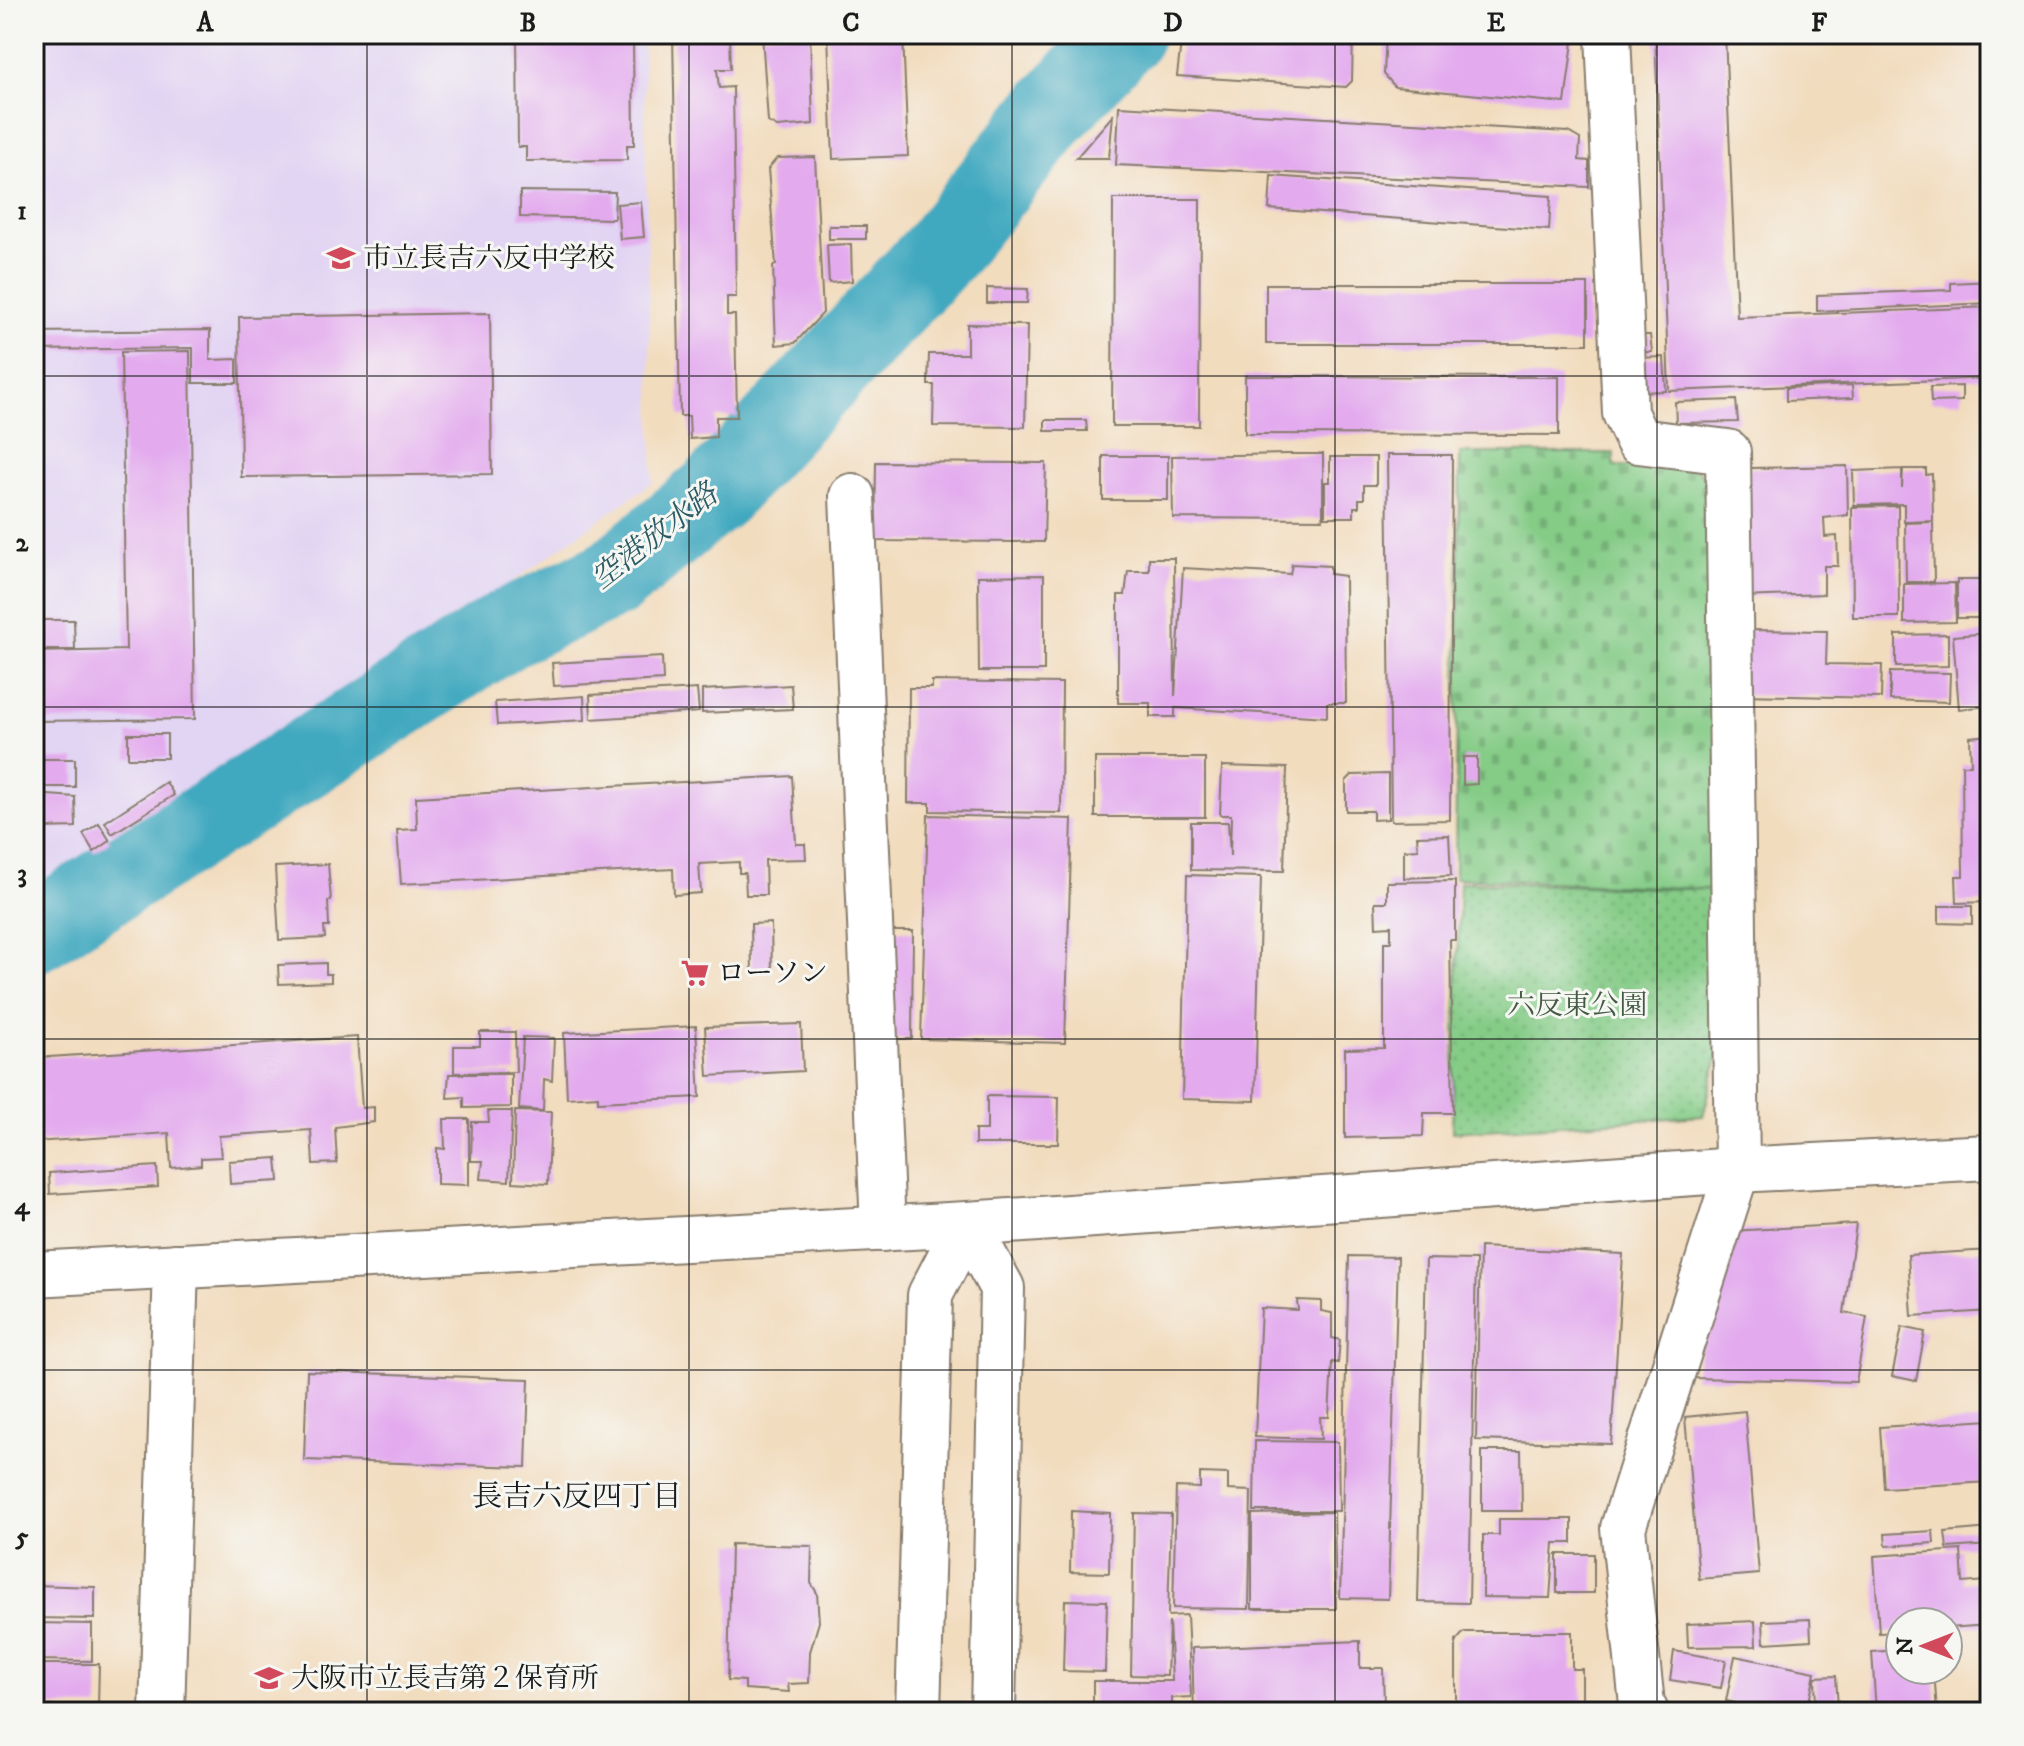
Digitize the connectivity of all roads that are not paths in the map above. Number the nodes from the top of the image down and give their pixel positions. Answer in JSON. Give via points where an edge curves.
{"nodes":[{"id":1,"x":1608,"y":34,"type":"edge"},
{"id":2,"x":852,"y":496,"type":"dead end"},
{"id":3,"x":1990,"y":1157,"type":"edge"},
{"id":4,"x":1737,"y":1170,"type":"junction"},
{"id":5,"x":967,"y":1224,"type":"junction"},
{"id":6,"x":883,"y":1229,"type":"junction"},
{"id":7,"x":176,"y":1266,"type":"junction"},
{"id":8,"x":34,"y":1274,"type":"edge"},
{"id":9,"x":162,"y":1712,"type":"edge"},
{"id":10,"x":918,"y":1712,"type":"edge"},
{"id":11,"x":993,"y":1712,"type":"edge"},
{"id":12,"x":1646,"y":1712,"type":"edge"}],
"edges":[{"from":1,"to":4,"type":"street","via":[[1625,413],[1638,441],[1728,452]]},
{"from":2,"to":6,"type":"street"},
{"from":3,"to":4,"type":"street"},
{"from":4,"to":5,"type":"street"},
{"from":4,"to":12,"type":"street","via":[[1623,1528]]},
{"from":5,"to":6,"type":"street"},
{"from":5,"to":10,"type":"street","via":[[930,1295]]},
{"from":5,"to":11,"type":"street","via":[[1002,1288]]},
{"from":6,"to":7,"type":"street"},
{"from":7,"to":8,"type":"street"},
{"from":7,"to":9,"type":"street"}]}
